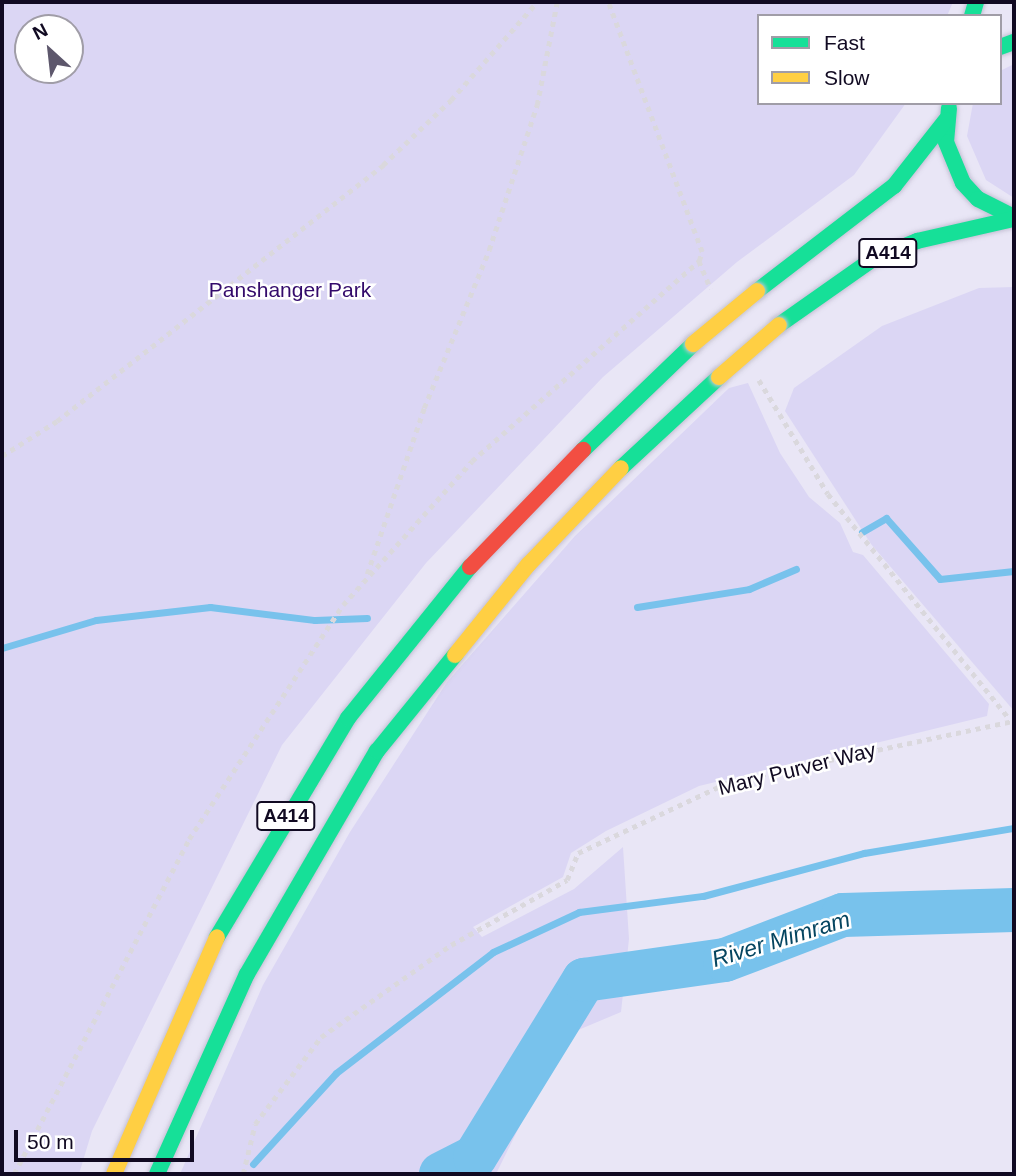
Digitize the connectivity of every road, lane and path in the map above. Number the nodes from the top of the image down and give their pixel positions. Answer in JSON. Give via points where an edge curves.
{"nodes":[{"id":1,"x":537,"y":2,"type":"edge"},
{"id":2,"x":557,"y":2,"type":"edge"},
{"id":3,"x":608,"y":2,"type":"edge"},
{"id":4,"x":950,"y":105,"type":"edge"},
{"id":5,"x":946,"y":120,"type":"junction"},
{"id":6,"x":1014,"y":218,"type":"edge"},
{"id":7,"x":699,"y":261,"type":"junction"},
{"id":8,"x":718,"y":301,"type":"dead end"},
{"id":9,"x":754,"y":371,"type":"dead end"},
{"id":10,"x":2,"y":456,"type":"edge"},
{"id":11,"x":367,"y":576,"type":"junction"},
{"id":12,"x":1012,"y":719,"type":"edge"},
{"id":13,"x":14,"y":1174,"type":"edge"},
{"id":14,"x":114,"y":1174,"type":"edge"},
{"id":15,"x":157,"y":1174,"type":"edge"},
{"id":16,"x":243,"y":1174,"type":"edge"}],
"edges":[{"from":1,"to":10,"type":"path","via":[[451,100],[343,198],[57,421]]},
{"from":2,"to":11,"type":"path","via":[[537,105],[489,250],[424,408]]},
{"from":3,"to":7,"type":"path","via":[[702,253]]},
{"from":4,"to":5,"type":"main road"},
{"from":5,"to":6,"type":"main road","via":[[952,163],[963,183],[978,199]]},
{"from":5,"to":14,"type":"main road","number":"A414","bridge":true,"via":[[894,186],[693,344],[496,533],[348,718],[239,894],[194,981]]},
{"from":6,"to":15,"type":"main road","number":"A414","bridge":true,"via":[[917,241],[873,259],[779,325],[719,377],[528,565],[377,751],[247,974]]},
{"from":7,"to":8,"type":"path"},
{"from":7,"to":11,"type":"path","via":[[472,461]]},
{"from":9,"to":12,"type":"path","via":[[828,494]]},
{"from":11,"to":13,"type":"path","via":[[327,627],[189,839]]},
{"from":12,"to":16,"type":"path","name":"Mary Purver Way","via":[[731,782],[578,853],[567,880],[451,945],[321,1037],[255,1124]]}]}
